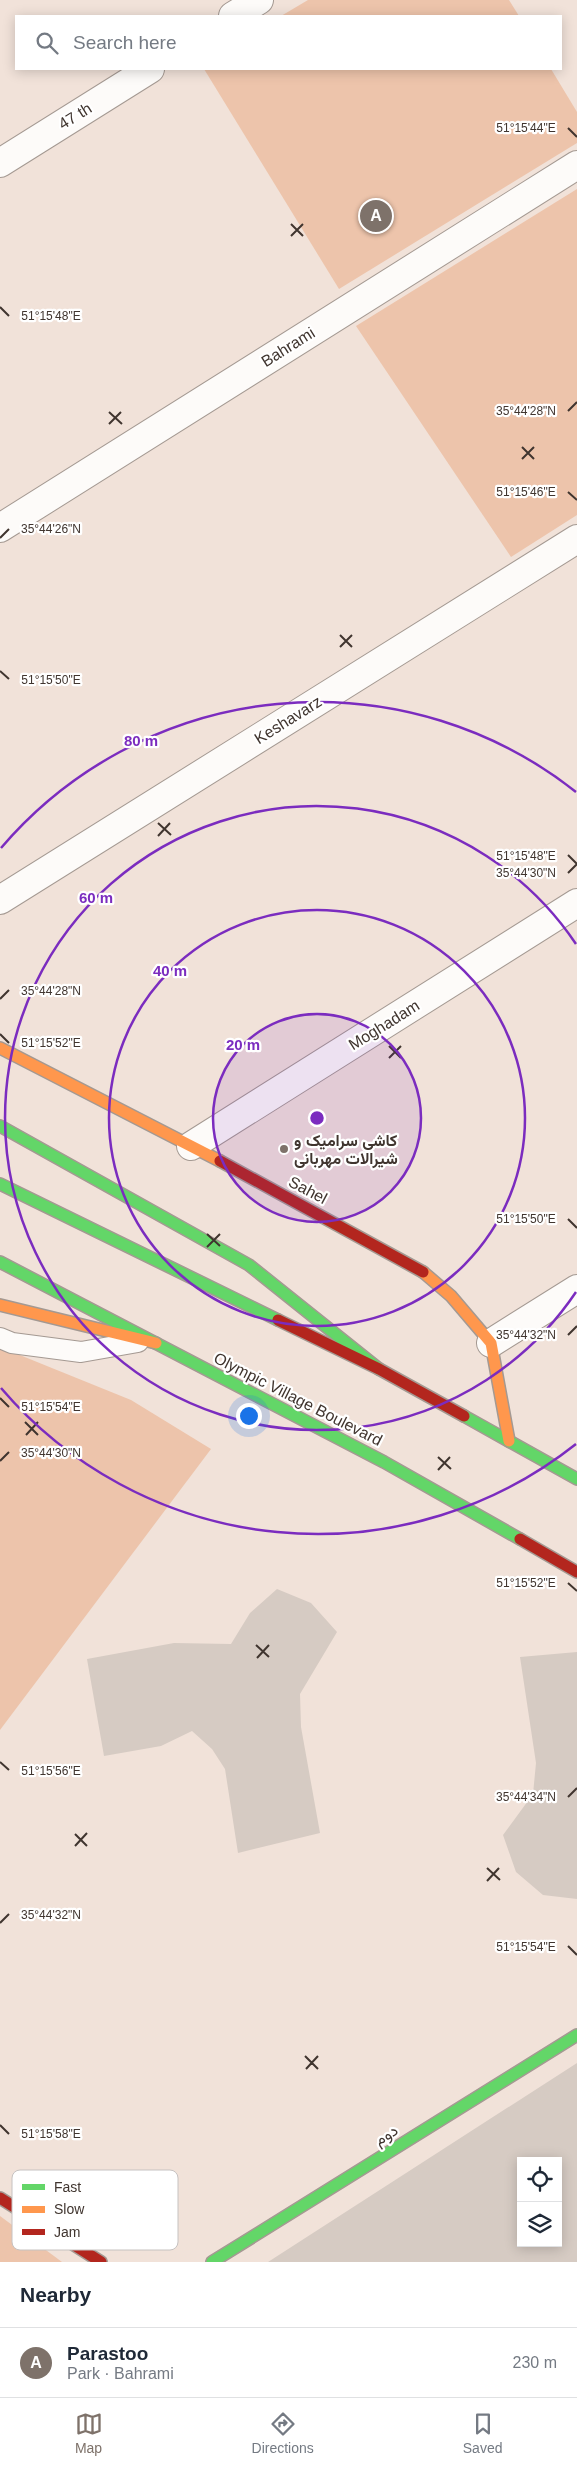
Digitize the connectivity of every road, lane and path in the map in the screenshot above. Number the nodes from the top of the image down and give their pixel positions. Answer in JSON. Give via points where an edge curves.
{"nodes":[{"id":1,"x":259,"y":0,"type":"edge"},
{"id":2,"x":236,"y":15,"type":"edge"},
{"id":3,"x":148,"y":70,"type":"edge"},
{"id":4,"x":0,"y":163,"type":"edge"},
{"id":5,"x":577,"y":165,"type":"edge"},
{"id":6,"x":0,"y":528,"type":"edge"},
{"id":7,"x":577,"y":539,"type":"edge"},
{"id":8,"x":0,"y":900,"type":"edge"},
{"id":9,"x":577,"y":903,"type":"edge"},
{"id":10,"x":0,"y":1048,"type":"edge"},
{"id":11,"x":0,"y":1126,"type":"edge"},
{"id":12,"x":192,"y":1146,"type":"junction"},
{"id":13,"x":0,"y":1184,"type":"edge"},
{"id":14,"x":0,"y":1262,"type":"edge"},
{"id":15,"x":577,"y":1289,"type":"edge"},
{"id":16,"x":0,"y":1305,"type":"edge"},
{"id":17,"x":0,"y":1338,"type":"edge"},
{"id":18,"x":150,"y":1342,"type":"junction"},
{"id":19,"x":491,"y":1343,"type":"junction"},
{"id":20,"x":380,"y":1369,"type":"junction"},
{"id":21,"x":509,"y":1441,"type":"junction"},
{"id":22,"x":577,"y":1479,"type":"edge"},
{"id":23,"x":577,"y":1572,"type":"edge"},
{"id":24,"x":577,"y":2035,"type":"edge"},
{"id":25,"x":0,"y":2198,"type":"edge"},
{"id":26,"x":12,"y":2206,"type":"edge"},
{"id":27,"x":82,"y":2250,"type":"edge"},
{"id":28,"x":101,"y":2262,"type":"edge"},
{"id":29,"x":212,"y":2262,"type":"edge"}],
"edges":[{"from":1,"to":2,"type":"street"},
{"from":3,"to":4,"type":"street","name":"47 th"},
{"from":5,"to":6,"type":"street","name":"Bahrami"},
{"from":7,"to":8,"type":"street","name":"Keshavarz"},
{"from":9,"to":12,"type":"street","name":"Moghadam"},
{"from":10,"to":12,"type":"main road","name":"Sahel"},
{"from":11,"to":20,"type":"main road","via":[[249,1265]]},
{"from":12,"to":19,"type":"main road","name":"Sahel","via":[[418,1268],[451,1296]]},
{"from":13,"to":20,"type":"main road"},
{"from":14,"to":18,"type":"main road","name":"Olympic Village Boulevard"},
{"from":15,"to":19,"type":"street"},
{"from":16,"to":18,"type":"main road"},
{"from":17,"to":18,"type":"lane","via":[[12,1344],[82,1352]]},
{"from":18,"to":23,"type":"main road","name":"Olympic Village Boulevard","via":[[384,1462]]},
{"from":19,"to":21,"type":"main road","name":"Sahel"},
{"from":20,"to":21,"type":"main road"},
{"from":21,"to":22,"type":"main road"},
{"from":24,"to":29,"type":"main road","name":"دوم"},
{"from":25,"to":26,"type":"main road"},
{"from":27,"to":28,"type":"main road"}]}
